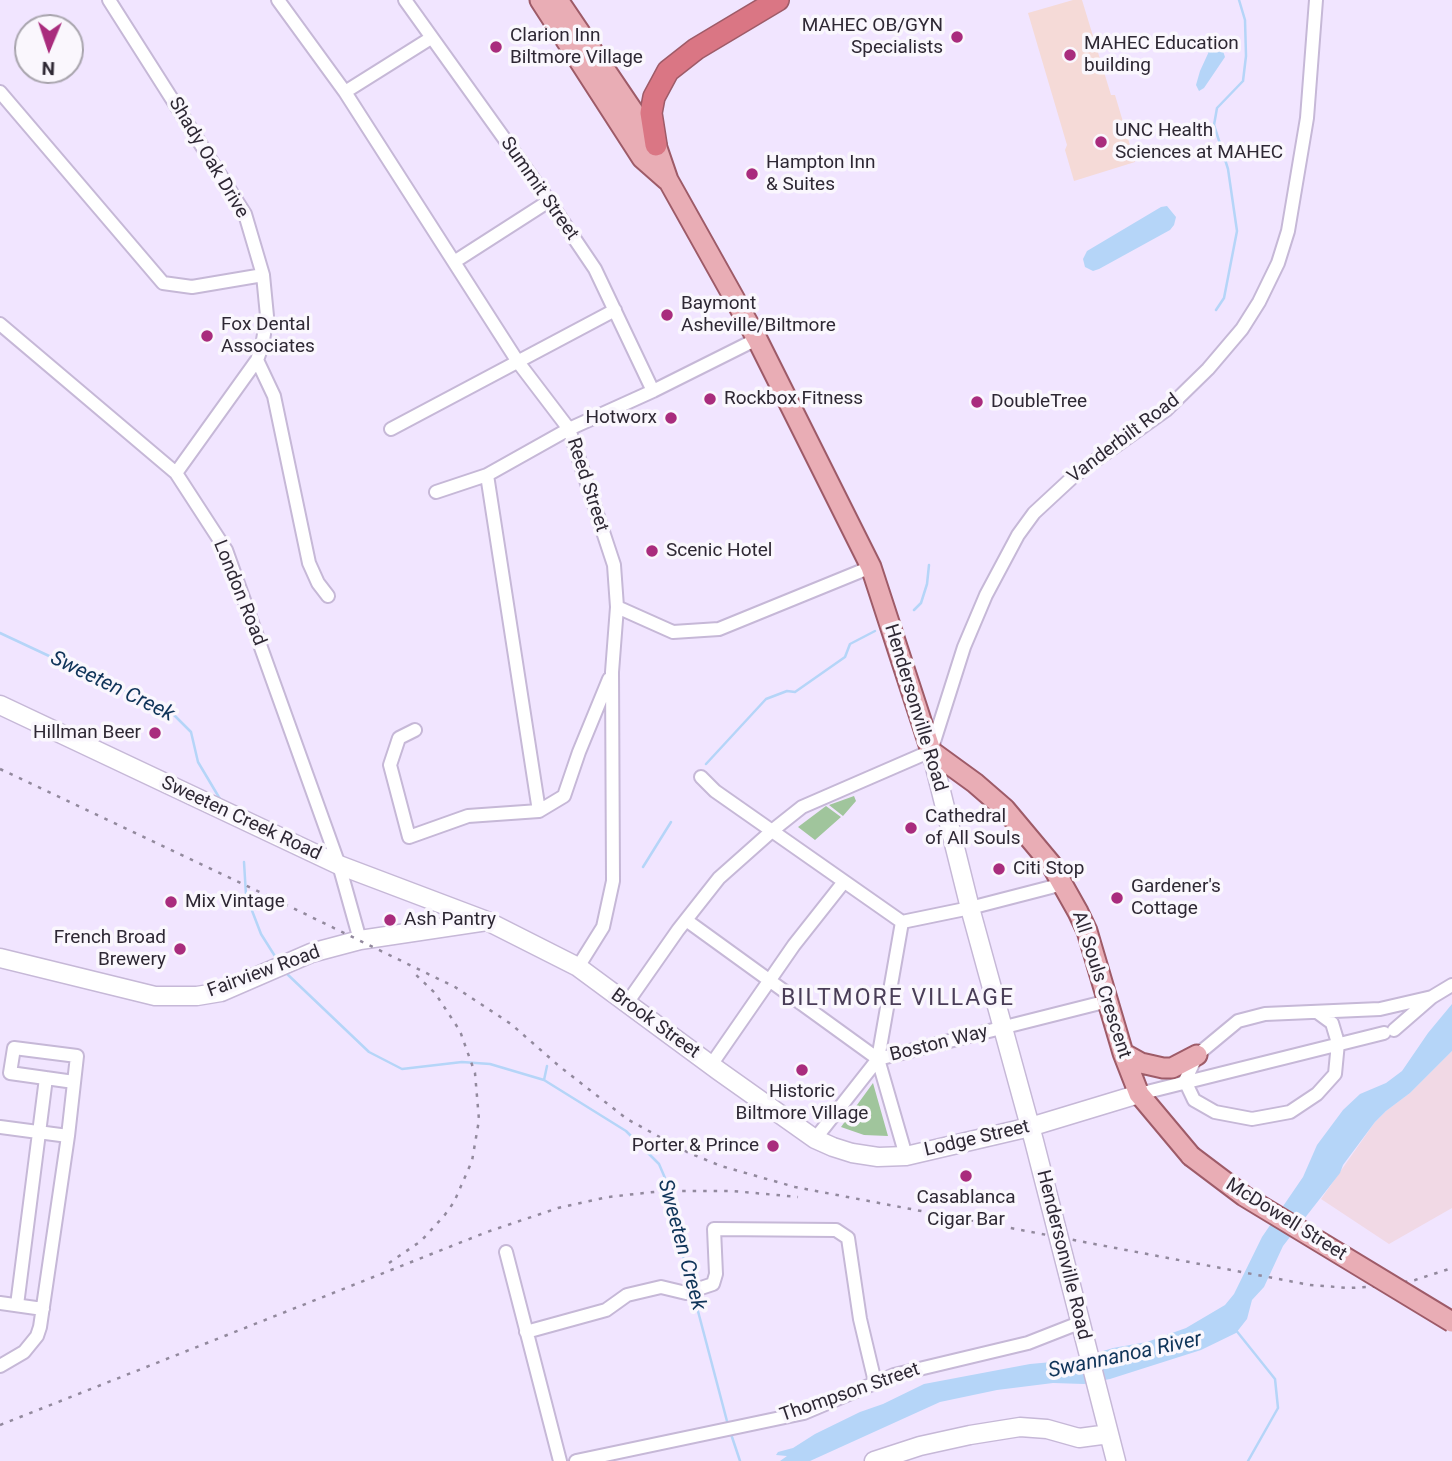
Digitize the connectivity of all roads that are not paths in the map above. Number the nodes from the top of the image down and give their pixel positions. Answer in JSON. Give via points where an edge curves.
{"nodes":[{"id":1,"x":108,"y":0,"type":"edge"},
{"id":2,"x":278,"y":0,"type":"edge"},
{"id":3,"x":405,"y":0,"type":"edge"},
{"id":4,"x":540,"y":0,"type":"edge"},
{"id":5,"x":558,"y":0,"type":"edge"},
{"id":6,"x":778,"y":0,"type":"edge"},
{"id":7,"x":1316,"y":0,"type":"edge"},
{"id":8,"x":431,"y":38,"type":"junction"},
{"id":9,"x":0,"y":92,"type":"edge"},
{"id":10,"x":345,"y":92,"type":"junction"},
{"id":11,"x":656,"y":145,"type":"junction"},
{"id":12,"x":668,"y":180,"type":"junction"},
{"id":13,"x":549,"y":201,"type":"junction"},
{"id":14,"x":454,"y":262,"type":"junction"},
{"id":15,"x":263,"y":275,"type":"junction"},
{"id":16,"x":615,"y":310,"type":"junction"},
{"id":17,"x":0,"y":324,"type":"edge"},
{"id":18,"x":757,"y":339,"type":"junction"},
{"id":19,"x":257,"y":360,"type":"junction"},
{"id":20,"x":517,"y":362,"type":"junction"},
{"id":21,"x":653,"y":391,"type":"junction"},
{"id":22,"x":391,"y":429,"type":"dead end"},
{"id":23,"x":569,"y":429,"type":"junction"},
{"id":24,"x":176,"y":473,"type":"junction"},
{"id":25,"x":487,"y":475,"type":"junction"},
{"id":26,"x":436,"y":492,"type":"dead end"},
{"id":27,"x":871,"y":567,"type":"junction"},
{"id":28,"x":328,"y":597,"type":"dead end"},
{"id":29,"x":617,"y":607,"type":"junction"},
{"id":30,"x":612,"y":672,"type":"junction"},
{"id":31,"x":0,"y":705,"type":"edge"},
{"id":32,"x":415,"y":730,"type":"dead end"},
{"id":33,"x":931,"y":751,"type":"junction"},
{"id":34,"x":701,"y":777,"type":"dead end"},
{"id":35,"x":540,"y":811,"type":"junction"},
{"id":36,"x":773,"y":830,"type":"junction"},
{"id":37,"x":339,"y":865,"type":"junction"},
{"id":38,"x":843,"y":883,"type":"junction"},
{"id":39,"x":1063,"y":884,"type":"junction"},
{"id":40,"x":970,"y":908,"type":"junction"},
{"id":41,"x":686,"y":920,"type":"junction"},
{"id":42,"x":487,"y":921,"type":"junction"},
{"id":43,"x":902,"y":922,"type":"junction"},
{"id":44,"x":360,"y":940,"type":"junction"},
{"id":45,"x":0,"y":958,"type":"edge"},
{"id":46,"x":578,"y":967,"type":"junction"},
{"id":47,"x":769,"y":981,"type":"junction"},
{"id":48,"x":1452,"y":985,"type":"edge"},
{"id":49,"x":1432,"y":997,"type":"junction"},
{"id":50,"x":1108,"y":1001,"type":"junction"},
{"id":51,"x":627,"y":1003,"type":"junction"},
{"id":52,"x":1317,"y":1012,"type":"junction"},
{"id":53,"x":1003,"y":1029,"type":"junction"},
{"id":54,"x":1338,"y":1043,"type":"junction"},
{"id":55,"x":1123,"y":1053,"type":"junction"},
{"id":56,"x":1197,"y":1055,"type":"junction"},
{"id":57,"x":878,"y":1059,"type":"junction"},
{"id":58,"x":711,"y":1065,"type":"junction"},
{"id":59,"x":47,"y":1078,"type":"junction"},
{"id":60,"x":1185,"y":1081,"type":"junction"},
{"id":61,"x":74,"y":1082,"type":"junction"},
{"id":62,"x":1139,"y":1094,"type":"junction"},
{"id":63,"x":0,"y":1127,"type":"edge"},
{"id":64,"x":1030,"y":1127,"type":"junction"},
{"id":65,"x":40,"y":1132,"type":"junction"},
{"id":66,"x":68,"y":1136,"type":"junction"},
{"id":67,"x":815,"y":1139,"type":"junction"},
{"id":68,"x":906,"y":1156,"type":"junction"},
{"id":69,"x":506,"y":1252,"type":"dead end"},
{"id":70,"x":0,"y":1303,"type":"edge"},
{"id":71,"x":17,"y":1305,"type":"junction"},
{"id":72,"x":43,"y":1309,"type":"junction"},
{"id":73,"x":1452,"y":1322,"type":"edge"},
{"id":74,"x":1079,"y":1323,"type":"junction"},
{"id":75,"x":526,"y":1332,"type":"junction"},
{"id":76,"x":0,"y":1366,"type":"edge"},
{"id":77,"x":875,"y":1382,"type":"junction"},
{"id":78,"x":1109,"y":1434,"type":"junction"},
{"id":79,"x":560,"y":1461,"type":"edge"},
{"id":80,"x":576,"y":1461,"type":"edge"},
{"id":81,"x":874,"y":1461,"type":"edge"},
{"id":82,"x":1116,"y":1461,"type":"edge"}],
"edges":[{"from":1,"to":15,"type":"street","name":"Shady Oak Drive","via":[[245,214]]},
{"from":2,"to":10,"type":"street","name":"Reed Street"},
{"from":3,"to":8,"type":"street","name":"Summit Street"},
{"from":4,"to":12,"type":"main road","name":"Hendersonville Road","via":[[642,158]]},
{"from":5,"to":11,"type":"main road","name":"Hendersonville Road"},
{"from":6,"to":11,"type":"highway","via":[[668,71],[654,97]]},
{"from":7,"to":33,"type":"street","name":"Vanderbilt Road","via":[[1307,118],[1289,231],[1259,302],[1228,346],[1166,410],[1076,475],[1034,513],[986,594]]},
{"from":8,"to":10,"type":"street"},
{"from":8,"to":13,"type":"street","name":"Summit Street"},
{"from":9,"to":15,"type":"street","via":[[163,284],[192,287]]},
{"from":10,"to":14,"type":"street","name":"Reed Street"},
{"from":11,"to":12,"type":"main road","name":"Hendersonville Road"},
{"from":12,"to":18,"type":"main road","name":"Hendersonville Road"},
{"from":13,"to":14,"type":"street"},
{"from":13,"to":16,"type":"street","name":"Summit Street","via":[[595,269]]},
{"from":14,"to":20,"type":"street","name":"Reed Street"},
{"from":15,"to":19,"type":"street","name":"Shady Oak Drive","via":[[267,316]]},
{"from":16,"to":20,"type":"street"},
{"from":16,"to":21,"type":"street","name":"Summit Street"},
{"from":17,"to":24,"type":"street","name":"London Road"},
{"from":18,"to":21,"type":"street"},
{"from":18,"to":27,"type":"main road","name":"Hendersonville Road"},
{"from":19,"to":24,"type":"street","name":"Shady Oak Drive"},
{"from":19,"to":28,"type":"street","via":[[274,396],[309,563]]},
{"from":20,"to":22,"type":"street"},
{"from":20,"to":23,"type":"street","name":"Reed Street"},
{"from":21,"to":23,"type":"street"},
{"from":23,"to":25,"type":"street"},
{"from":23,"to":29,"type":"street","name":"Reed Street","via":[[614,565]]},
{"from":24,"to":37,"type":"street","name":"London Road","via":[[226,550]]},
{"from":25,"to":26,"type":"street"},
{"from":25,"to":35,"type":"street"},
{"from":27,"to":29,"type":"street","via":[[719,629],[673,632]]},
{"from":27,"to":33,"type":"main road","name":"Hendersonville Road"},
{"from":29,"to":30,"type":"street","name":"Reed Street"},
{"from":30,"to":35,"type":"street","via":[[564,796]]},
{"from":30,"to":46,"type":"street","name":"Reed Street","via":[[613,881],[603,927]]},
{"from":31,"to":37,"type":"main road","name":"Sweeten Creek Road"},
{"from":32,"to":35,"type":"street","via":[[400,738],[390,765],[410,837],[468,816]]},
{"from":33,"to":36,"type":"street","via":[[802,807]]},
{"from":33,"to":39,"type":"main road","name":"All Souls Crescent","via":[[1005,809]]},
{"from":33,"to":40,"type":"main road","name":"Hendersonville Road"},
{"from":34,"to":36,"type":"street"},
{"from":36,"to":38,"type":"street"},
{"from":36,"to":41,"type":"street","via":[[719,878]]},
{"from":37,"to":42,"type":"main road","name":"Sweeten Creek Road"},
{"from":37,"to":44,"type":"street","name":"London Road"},
{"from":38,"to":43,"type":"street"},
{"from":38,"to":47,"type":"street"},
{"from":39,"to":40,"type":"street"},
{"from":39,"to":50,"type":"main road","name":"All Souls Crescent","via":[[1087,931]]},
{"from":40,"to":43,"type":"street"},
{"from":40,"to":53,"type":"main road","name":"Hendersonville Road"},
{"from":41,"to":47,"type":"street","name":"Boston Way"},
{"from":41,"to":51,"type":"street"},
{"from":42,"to":44,"type":"main road","name":"Fairview Road"},
{"from":42,"to":46,"type":"main road","name":"Brook Street"},
{"from":43,"to":57,"type":"street"},
{"from":44,"to":45,"type":"main road","name":"Fairview Road","via":[[311,953],[221,992],[177,997],[155,996]]},
{"from":46,"to":51,"type":"main road","name":"Brook Street"},
{"from":47,"to":57,"type":"street","name":"Boston Way"},
{"from":47,"to":58,"type":"street"},
{"from":48,"to":49,"type":"street"},
{"from":49,"to":52,"type":"street","via":[[1380,1009]]},
{"from":49,"to":54,"type":"street","via":[[1389,1032]]},
{"from":50,"to":53,"type":"street","name":"Boston Way"},
{"from":50,"to":55,"type":"main road","name":"All Souls Crescent"},
{"from":51,"to":58,"type":"main road","name":"Brook Street"},
{"from":52,"to":54,"type":"street","via":[[1332,1023]]},
{"from":52,"to":56,"type":"street","via":[[1265,1014],[1238,1021]]},
{"from":53,"to":57,"type":"street","name":"Boston Way"},
{"from":53,"to":64,"type":"main road","name":"Hendersonville Road"},
{"from":54,"to":60,"type":"street"},
{"from":54,"to":60,"type":"street","via":[[1335,1074],[1317,1094],[1290,1112],[1252,1119],[1215,1112],[1194,1100]]},
{"from":55,"to":56,"type":"main road","via":[[1163,1068]]},
{"from":55,"to":62,"type":"main road","name":"All Souls Crescent"},
{"from":56,"to":60,"type":"street"},
{"from":57,"to":67,"type":"street"},
{"from":57,"to":68,"type":"street"},
{"from":58,"to":67,"type":"main road","name":"Brook Street"},
{"from":59,"to":61,"type":"street"},
{"from":59,"to":61,"type":"street","via":[[10,1073],[14,1048],[77,1056]]},
{"from":59,"to":65,"type":"street"},
{"from":60,"to":62,"type":"street"},
{"from":61,"to":66,"type":"street"},
{"from":62,"to":64,"type":"main road","name":"Lodge Street"},
{"from":62,"to":73,"type":"main road","name":"McDowell Street","bridge":true,"via":[[1191,1156],[1227,1184]]},
{"from":63,"to":65,"type":"street"},
{"from":64,"to":68,"type":"main road","name":"Lodge Street"},
{"from":64,"to":74,"type":"main road","name":"Hendersonville Road"},
{"from":65,"to":66,"type":"street"},
{"from":65,"to":71,"type":"street"},
{"from":66,"to":72,"type":"street"},
{"from":67,"to":68,"type":"main road","name":"Lodge Street","via":[[852,1153]]},
{"from":69,"to":75,"type":"street"},
{"from":70,"to":71,"type":"street"},
{"from":71,"to":72,"type":"street"},
{"from":72,"to":76,"type":"street","via":[[31,1345]]},
{"from":74,"to":77,"type":"street","name":"Thompson Street","via":[[1028,1343]]},
{"from":74,"to":78,"type":"main road","name":"Hendersonville Road"},
{"from":75,"to":77,"type":"street","via":[[606,1310],[627,1295],[661,1287],[686,1293],[713,1284],[714,1229],[836,1230],[848,1238]]},
{"from":75,"to":79,"type":"street"},
{"from":77,"to":80,"type":"street","name":"Thompson Street","via":[[804,1413]]},
{"from":78,"to":81,"type":"main road","via":[[1080,1438],[1020,1427],[920,1446]]},
{"from":78,"to":82,"type":"main road","name":"Hendersonville Road"}]}
